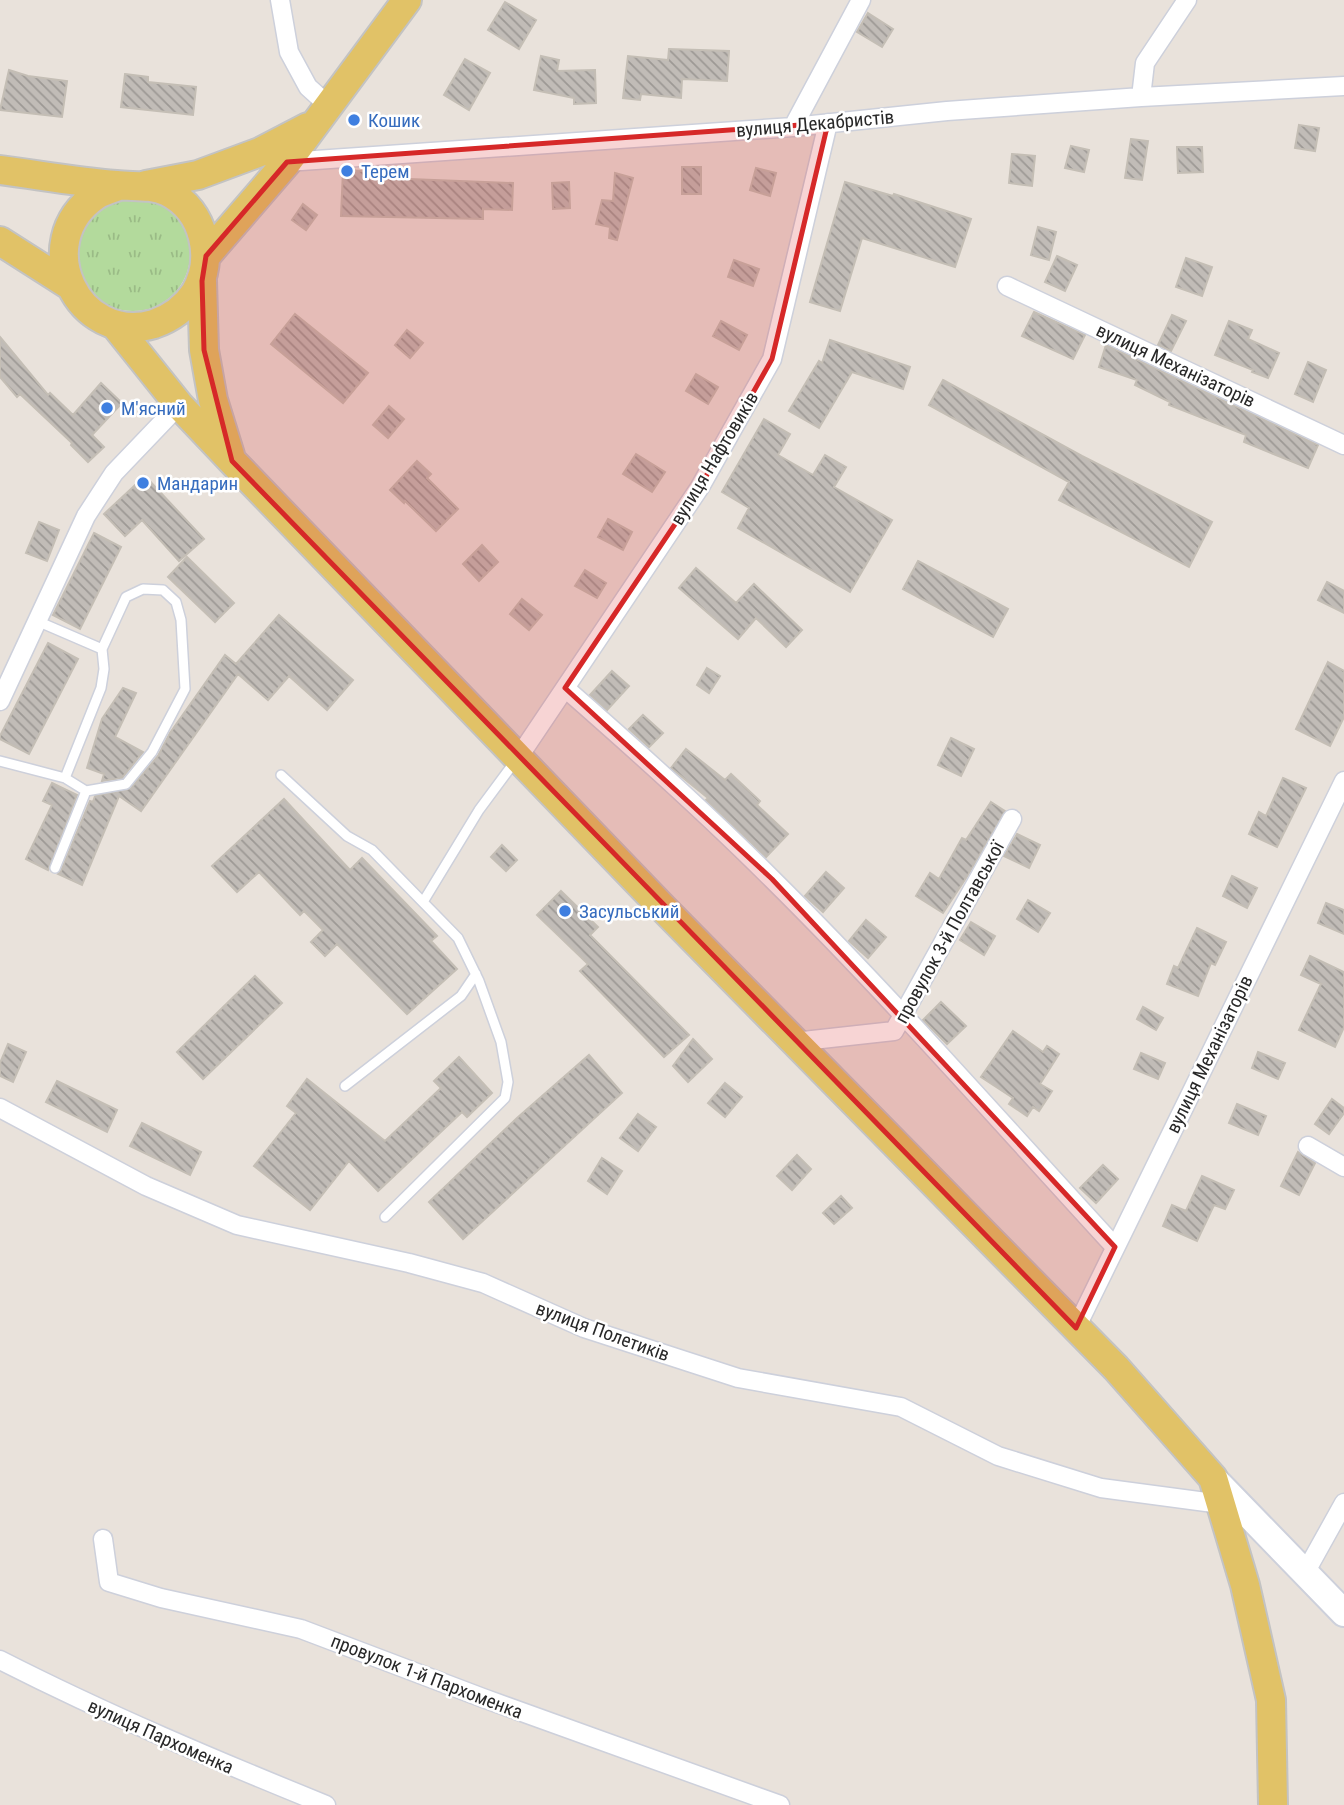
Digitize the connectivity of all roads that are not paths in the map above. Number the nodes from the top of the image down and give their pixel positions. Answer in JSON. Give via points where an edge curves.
{"nodes":[{"id":1,"x":280,"y":0,"type":"edge"},
{"id":2,"x":407,"y":0,"type":"edge"},
{"id":3,"x":861,"y":0,"type":"edge"},
{"id":4,"x":1187,"y":0,"type":"edge"},
{"id":5,"x":1344,"y":86,"type":"edge"},
{"id":6,"x":1141,"y":97,"type":"junction"},
{"id":7,"x":323,"y":114,"type":"junction"},
{"id":8,"x":828,"y":123,"type":"junction"},
{"id":9,"x":793,"y":127,"type":"junction"},
{"id":10,"x":287,"y":162,"type":"junction"},
{"id":11,"x":0,"y":170,"type":"edge"},
{"id":12,"x":132,"y":185,"type":"junction"},
{"id":13,"x":0,"y":241,"type":"edge"},
{"id":14,"x":204,"y":268,"type":"junction"},
{"id":15,"x":69,"y":285,"type":"junction"},
{"id":16,"x":1007,"y":286,"type":"dead end"},
{"id":17,"x":115,"y":325,"type":"junction"},
{"id":18,"x":179,"y":405,"type":"junction"},
{"id":19,"x":1344,"y":445,"type":"edge"},
{"id":20,"x":232,"y":461,"type":"junction"},
{"id":21,"x":37,"y":621,"type":"junction"},
{"id":22,"x":102,"y":649,"type":"junction"},
{"id":23,"x":6,"y":669,"type":"edge"},
{"id":24,"x":565,"y":688,"type":"junction"},
{"id":25,"x":0,"y":701,"type":"edge"},
{"id":26,"x":518,"y":758,"type":"junction"},
{"id":27,"x":0,"y":761,"type":"edge"},
{"id":28,"x":281,"y":775,"type":"dead end"},
{"id":29,"x":65,"y":778,"type":"junction"},
{"id":30,"x":1344,"y":781,"type":"edge"},
{"id":31,"x":86,"y":790,"type":"junction"},
{"id":32,"x":1012,"y":819,"type":"dead end"},
{"id":33,"x":55,"y":868,"type":"dead end"},
{"id":34,"x":423,"y":902,"type":"junction"},
{"id":35,"x":476,"y":974,"type":"junction"},
{"id":36,"x":902,"y":1015,"type":"junction"},
{"id":37,"x":794,"y":1042,"type":"junction"},
{"id":38,"x":345,"y":1086,"type":"dead end"},
{"id":39,"x":0,"y":1108,"type":"edge"},
{"id":40,"x":1308,"y":1146,"type":"dead end"},
{"id":41,"x":1344,"y":1167,"type":"edge"},
{"id":42,"x":385,"y":1217,"type":"dead end"},
{"id":43,"x":1115,"y":1247,"type":"junction"},
{"id":44,"x":1076,"y":1328,"type":"junction"},
{"id":45,"x":1217,"y":1491,"type":"junction"},
{"id":46,"x":1344,"y":1503,"type":"edge"},
{"id":47,"x":103,"y":1539,"type":"dead end"},
{"id":48,"x":1306,"y":1573,"type":"junction"},
{"id":49,"x":1344,"y":1613,"type":"edge"},
{"id":50,"x":0,"y":1660,"type":"edge"},
{"id":51,"x":326,"y":1805,"type":"edge"},
{"id":52,"x":780,"y":1805,"type":"edge"},
{"id":53,"x":1273,"y":1805,"type":"edge"}],
"edges":[{"from":1,"to":7,"type":"street","via":[[289,52]]},
{"from":2,"to":7,"type":"main road"},
{"from":3,"to":9,"type":"street"},
{"from":4,"to":6,"type":"street","via":[[1145,63]]},
{"from":5,"to":6,"type":"street","name":"вулиця Декабристів"},
{"from":6,"to":8,"type":"street","name":"вулиця Декабристів"},
{"from":7,"to":10,"type":"main road"},
{"from":7,"to":12,"type":"main road","via":[[260,152],[198,175]]},
{"from":8,"to":9,"type":"street","name":"вулиця Декабристів"},
{"from":8,"to":24,"type":"street","name":"вулиця Нафтовиків","via":[[772,359],[700,487]]},
{"from":9,"to":10,"type":"street","name":"вулиця Декабристів"},
{"from":10,"to":14,"type":"main road"},
{"from":11,"to":12,"type":"main road"},
{"from":12,"to":14,"type":"main road","via":[[169,193],[189,209],[202,230]]},
{"from":12,"to":15,"type":"main road","via":[[96,195],[77,213],[66,236],[63,261]]},
{"from":13,"to":15,"type":"main road"},
{"from":14,"to":17,"type":"main road","via":[[188,304],[167,320],[141,327]]},
{"from":14,"to":20,"type":"main road","via":[[204,350]]},
{"from":15,"to":17,"type":"main road","via":[[88,310]]},
{"from":16,"to":19,"type":"street","name":"вулиця Механізаторів"},
{"from":17,"to":18,"type":"main road"},
{"from":18,"to":20,"type":"main road"},
{"from":18,"to":21,"type":"street","via":[[114,473],[86,516]]},
{"from":20,"to":26,"type":"main road"},
{"from":21,"to":22,"type":"lane"},
{"from":21,"to":23,"type":"street"},
{"from":22,"to":29,"type":"lane","via":[[101,688]]},
{"from":22,"to":31,"type":"lane","via":[[126,597],[143,589],[163,590],[176,602],[185,689],[152,752],[126,784]]},
{"from":23,"to":25,"type":"street"},
{"from":24,"to":26,"type":"street","name":"вулиця Нафтовиків"},
{"from":24,"to":36,"type":"street","via":[[772,879]]},
{"from":26,"to":34,"type":"lane","via":[[479,810]]},
{"from":26,"to":37,"type":"main road"},
{"from":27,"to":29,"type":"lane"},
{"from":28,"to":34,"type":"lane","via":[[347,836],[372,850]]},
{"from":29,"to":31,"type":"lane"},
{"from":30,"to":43,"type":"street","name":"вулиця Механізаторів"},
{"from":31,"to":33,"type":"lane"},
{"from":32,"to":36,"type":"street","name":"провулок 3-й Полтавської"},
{"from":34,"to":35,"type":"lane","via":[[458,938]]},
{"from":35,"to":38,"type":"lane","via":[[461,996]]},
{"from":35,"to":42,"type":"lane","via":[[501,1042],[508,1082],[505,1098]]},
{"from":36,"to":37,"type":"street","name":"провулок 3-й Полтавської","via":[[894,1031]]},
{"from":36,"to":43,"type":"street"},
{"from":37,"to":44,"type":"main road"},
{"from":39,"to":45,"type":"street","name":"вулиця Полетиків","via":[[146,1186],[237,1225],[483,1283],[584,1328],[738,1378],[901,1407],[998,1455],[1101,1488]]},
{"from":40,"to":41,"type":"street"},
{"from":43,"to":44,"type":"street","name":"вулиця Механізаторів"},
{"from":44,"to":45,"type":"main road"},
{"from":45,"to":48,"type":"main road"},
{"from":45,"to":53,"type":"main road","via":[[1272,1699]]},
{"from":46,"to":48,"type":"street"},
{"from":47,"to":52,"type":"street","name":"провулок 1-й Пархоменка","via":[[109,1582],[301,1629]]},
{"from":48,"to":49,"type":"main road"},
{"from":50,"to":51,"type":"street","name":"вулиця Пархоменка","via":[[193,1751]]}]}
